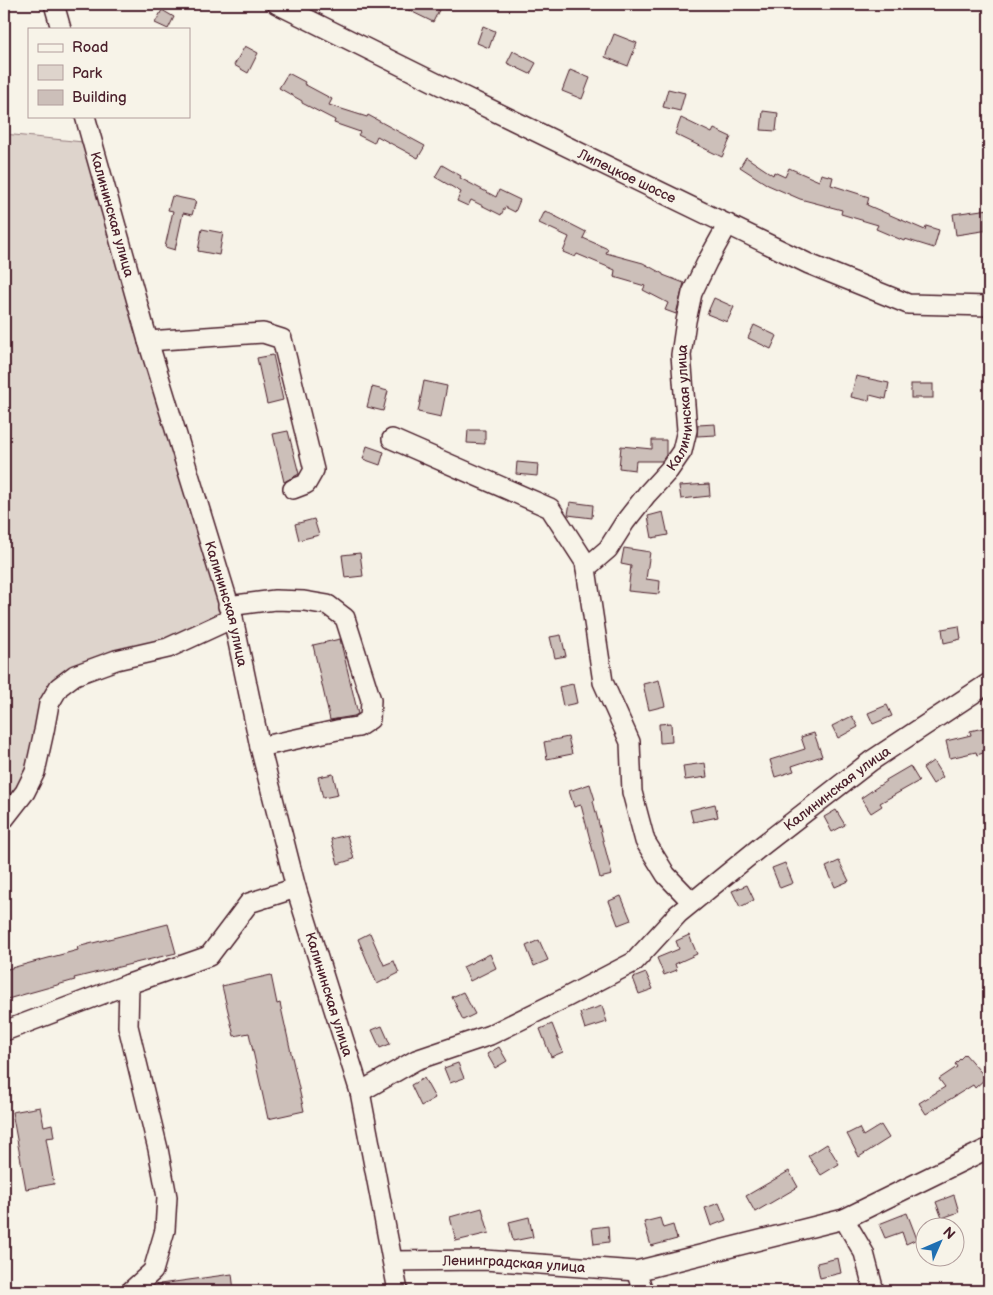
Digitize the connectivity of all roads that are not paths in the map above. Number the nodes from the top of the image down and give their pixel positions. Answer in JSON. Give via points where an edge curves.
{"nodes":[{"id":1,"x":54,"y":4,"type":"edge"},
{"id":2,"x":277,"y":4,"type":"edge"},
{"id":3,"x":61,"y":28,"type":"edge"},
{"id":4,"x":86,"y":118,"type":"edge"},
{"id":5,"x":728,"y":224,"type":"junction"},
{"id":6,"x":989,"y":306,"type":"edge"},
{"id":7,"x":148,"y":341,"type":"junction"},
{"id":8,"x":392,"y":439,"type":"dead end"},
{"id":9,"x":293,"y":489,"type":"dead end"},
{"id":10,"x":586,"y":568,"type":"junction"},
{"id":11,"x":230,"y":612,"type":"junction"},
{"id":12,"x":989,"y":683,"type":"edge"},
{"id":13,"x":260,"y":747,"type":"junction"},
{"id":14,"x":4,"y":819,"type":"edge"},
{"id":15,"x":296,"y":888,"type":"junction"},
{"id":16,"x":692,"y":902,"type":"junction"},
{"id":17,"x":129,"y":984,"type":"junction"},
{"id":18,"x":7,"y":1030,"type":"dead end"},
{"id":19,"x":360,"y":1092,"type":"junction"},
{"id":20,"x":989,"y":1148,"type":"edge"},
{"id":21,"x":844,"y":1218,"type":"junction"},
{"id":22,"x":393,"y":1261,"type":"junction"},
{"id":23,"x":636,"y":1271,"type":"junction"},
{"id":24,"x":132,"y":1291,"type":"edge"},
{"id":25,"x":398,"y":1291,"type":"edge"},
{"id":26,"x":643,"y":1291,"type":"edge"},
{"id":27,"x":874,"y":1291,"type":"edge"}],
"edges":[{"from":1,"to":3,"type":"street"},
{"from":2,"to":5,"type":"street","name":"Липецкое шоссе"},
{"from":4,"to":7,"type":"street","name":"Калининская улица"},
{"from":5,"to":6,"type":"street","name":"Липецкое шоссе","via":[[810,264],[908,304]]},
{"from":5,"to":10,"type":"street","name":"Калининская улица","via":[[692,293],[686,321],[681,355],[687,430],[682,451],[625,522],[608,549]]},
{"from":7,"to":9,"type":"street","via":[[263,333],[282,339],[314,470],[306,484]]},
{"from":7,"to":11,"type":"street","name":"Калининская улица"},
{"from":8,"to":10,"type":"street","via":[[550,508]]},
{"from":10,"to":16,"type":"street","via":[[603,682],[630,742],[632,792],[645,841],[666,875]]},
{"from":11,"to":13,"type":"street","name":"Калининская улица"},
{"from":11,"to":13,"type":"street","via":[[275,600],[328,605],[345,618],[371,700],[370,719],[358,727]]},
{"from":11,"to":14,"type":"street","via":[[168,648],[116,660],[75,675],[58,687],[48,704],[35,772],[25,792]]},
{"from":12,"to":16,"type":"street","name":"Калининская улица","via":[[871,761]]},
{"from":13,"to":15,"type":"street","name":"Калининская улица"},
{"from":15,"to":17,"type":"street","via":[[249,903],[209,956]]},
{"from":15,"to":19,"type":"street","name":"Калининская улица"},
{"from":16,"to":19,"type":"street","name":"Калининская улица","via":[[634,962],[490,1035],[416,1060]]},
{"from":17,"to":18,"type":"street"},
{"from":17,"to":24,"type":"street","via":[[128,1026],[167,1197],[165,1230],[154,1272]]},
{"from":19,"to":22,"type":"street","name":"Калининская улица"},
{"from":20,"to":21,"type":"street","name":"Ленинградская улица"},
{"from":21,"to":23,"type":"street","name":"Ленинградская улица"},
{"from":21,"to":27,"type":"street","via":[[864,1252]]},
{"from":22,"to":23,"type":"street","name":"Ленинградская улица","via":[[484,1260]]},
{"from":22,"to":25,"type":"street","name":"Калининская улица"},
{"from":23,"to":26,"type":"street"}]}
